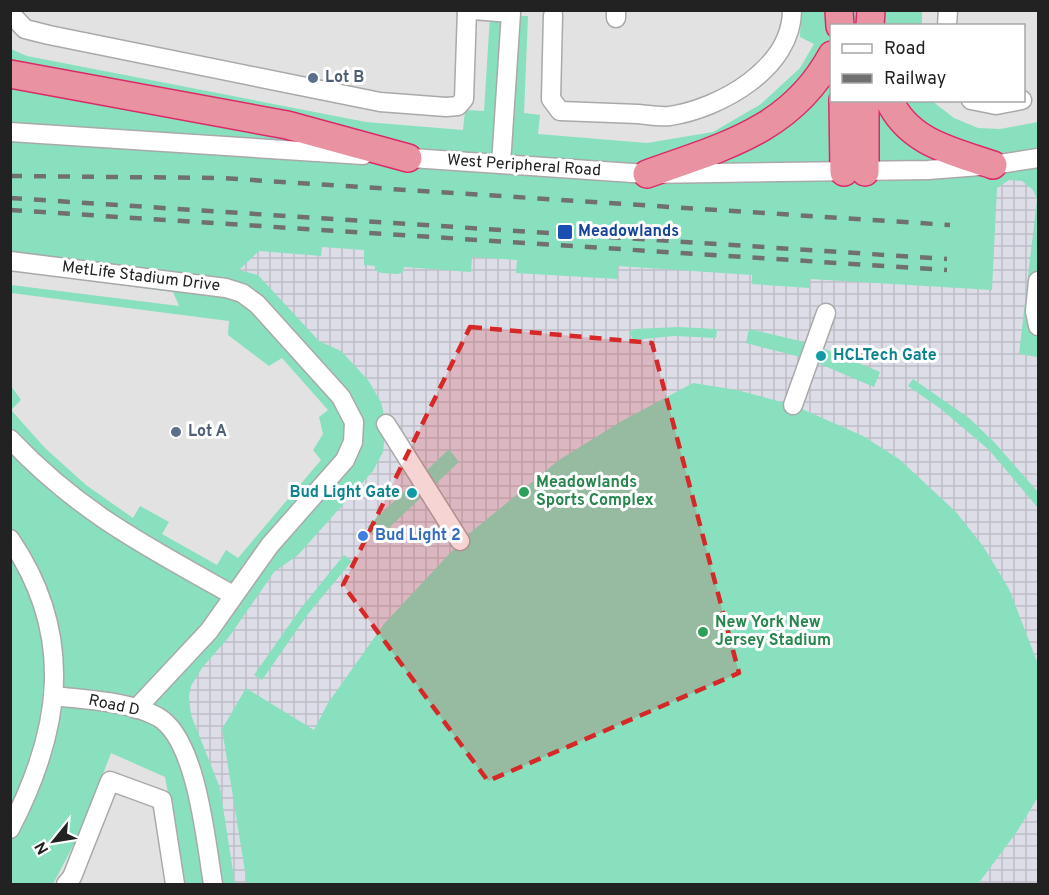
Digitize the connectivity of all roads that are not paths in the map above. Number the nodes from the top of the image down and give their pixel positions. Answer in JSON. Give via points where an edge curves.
{"nodes":[{"id":1,"x":467,"y":10,"type":"edge"},
{"id":2,"x":474,"y":10,"type":"edge"},
{"id":3,"x":792,"y":10,"type":"edge"},
{"id":4,"x":10,"y":13,"type":"edge"},
{"id":5,"x":553,"y":15,"type":"dead end"},
{"id":6,"x":830,"y":57,"type":"edge"},
{"id":7,"x":10,"y":74,"type":"edge"},
{"id":8,"x":843,"y":102,"type":"edge"},
{"id":9,"x":865,"y":102,"type":"edge"},
{"id":10,"x":890,"y":102,"type":"edge"},
{"id":11,"x":981,"y":102,"type":"edge"},
{"id":12,"x":1012,"y":102,"type":"edge"},
{"id":13,"x":10,"y":132,"type":"edge"},
{"id":14,"x":408,"y":158,"type":"junction"},
{"id":15,"x":1038,"y":158,"type":"edge"},
{"id":16,"x":501,"y":164,"type":"junction"},
{"id":17,"x":993,"y":165,"type":"junction"},
{"id":18,"x":854,"y":172,"type":"junction"},
{"id":19,"x":647,"y":174,"type":"junction"},
{"id":20,"x":10,"y":261,"type":"edge"},
{"id":21,"x":1038,"y":281,"type":"edge"},
{"id":22,"x":826,"y":313,"type":"dead end"},
{"id":23,"x":1038,"y":326,"type":"edge"},
{"id":24,"x":793,"y":405,"type":"dead end"},
{"id":25,"x":386,"y":424,"type":"dead end"},
{"id":26,"x":10,"y":439,"type":"edge"},
{"id":27,"x":10,"y":539,"type":"edge"},
{"id":28,"x":460,"y":541,"type":"dead end"},
{"id":29,"x":16,"y":559,"type":"edge"},
{"id":30,"x":233,"y":596,"type":"junction"},
{"id":31,"x":54,"y":696,"type":"junction"},
{"id":32,"x":136,"y":709,"type":"junction"},
{"id":33,"x":10,"y":829,"type":"edge"},
{"id":34,"x":66,"y":885,"type":"edge"},
{"id":35,"x":175,"y":885,"type":"edge"},
{"id":36,"x":213,"y":885,"type":"edge"}],
"edges":[{"from":1,"to":4,"type":"street","via":[[464,99],[458,106],[446,107],[380,102],[49,35],[25,29]]},
{"from":2,"to":16,"type":"street","via":[[512,13]]},
{"from":3,"to":5,"type":"street","via":[[792,27],[785,43],[748,83],[711,104],[669,116],[560,111],[554,106]]},
{"from":6,"to":19,"type":"highway","via":[[811,87],[771,123],[738,141]]},
{"from":7,"to":14,"type":"highway","via":[[287,125]]},
{"from":8,"to":18,"type":"highway"},
{"from":9,"to":18,"type":"highway"},
{"from":10,"to":17,"type":"highway","via":[[906,127],[926,141]]},
{"from":11,"to":12,"type":"street"},
{"from":13,"to":14,"type":"street","name":"West Peripheral Road"},
{"from":14,"to":16,"type":"street","name":"West Peripheral Road"},
{"from":15,"to":17,"type":"street","name":"West Peripheral Road"},
{"from":16,"to":19,"type":"street","name":"West Peripheral Road"},
{"from":17,"to":18,"type":"street","name":"West Peripheral Road"},
{"from":18,"to":19,"type":"street","name":"West Peripheral Road"},
{"from":20,"to":30,"type":"street","name":"MetLife Stadium Drive","via":[[242,293],[257,304],[347,405],[355,432],[345,460],[270,545]]},
{"from":21,"to":23,"type":"street"},
{"from":22,"to":24,"type":"street"},
{"from":25,"to":28,"type":"street"},
{"from":26,"to":30,"type":"street","via":[[54,482],[109,525]]},
{"from":27,"to":29,"type":"street"},
{"from":29,"to":31,"type":"street","via":[[35,585],[48,623]]},
{"from":30,"to":32,"type":"street","name":"MetLife Stadium Drive","via":[[209,631]]},
{"from":31,"to":32,"type":"street","name":"Road D"},
{"from":31,"to":33,"type":"street","via":[[48,739]]},
{"from":32,"to":36,"type":"street","name":"Road D","via":[[169,725],[189,764],[202,813]]},
{"from":34,"to":35,"type":"street","via":[[110,781],[162,800]]}]}
